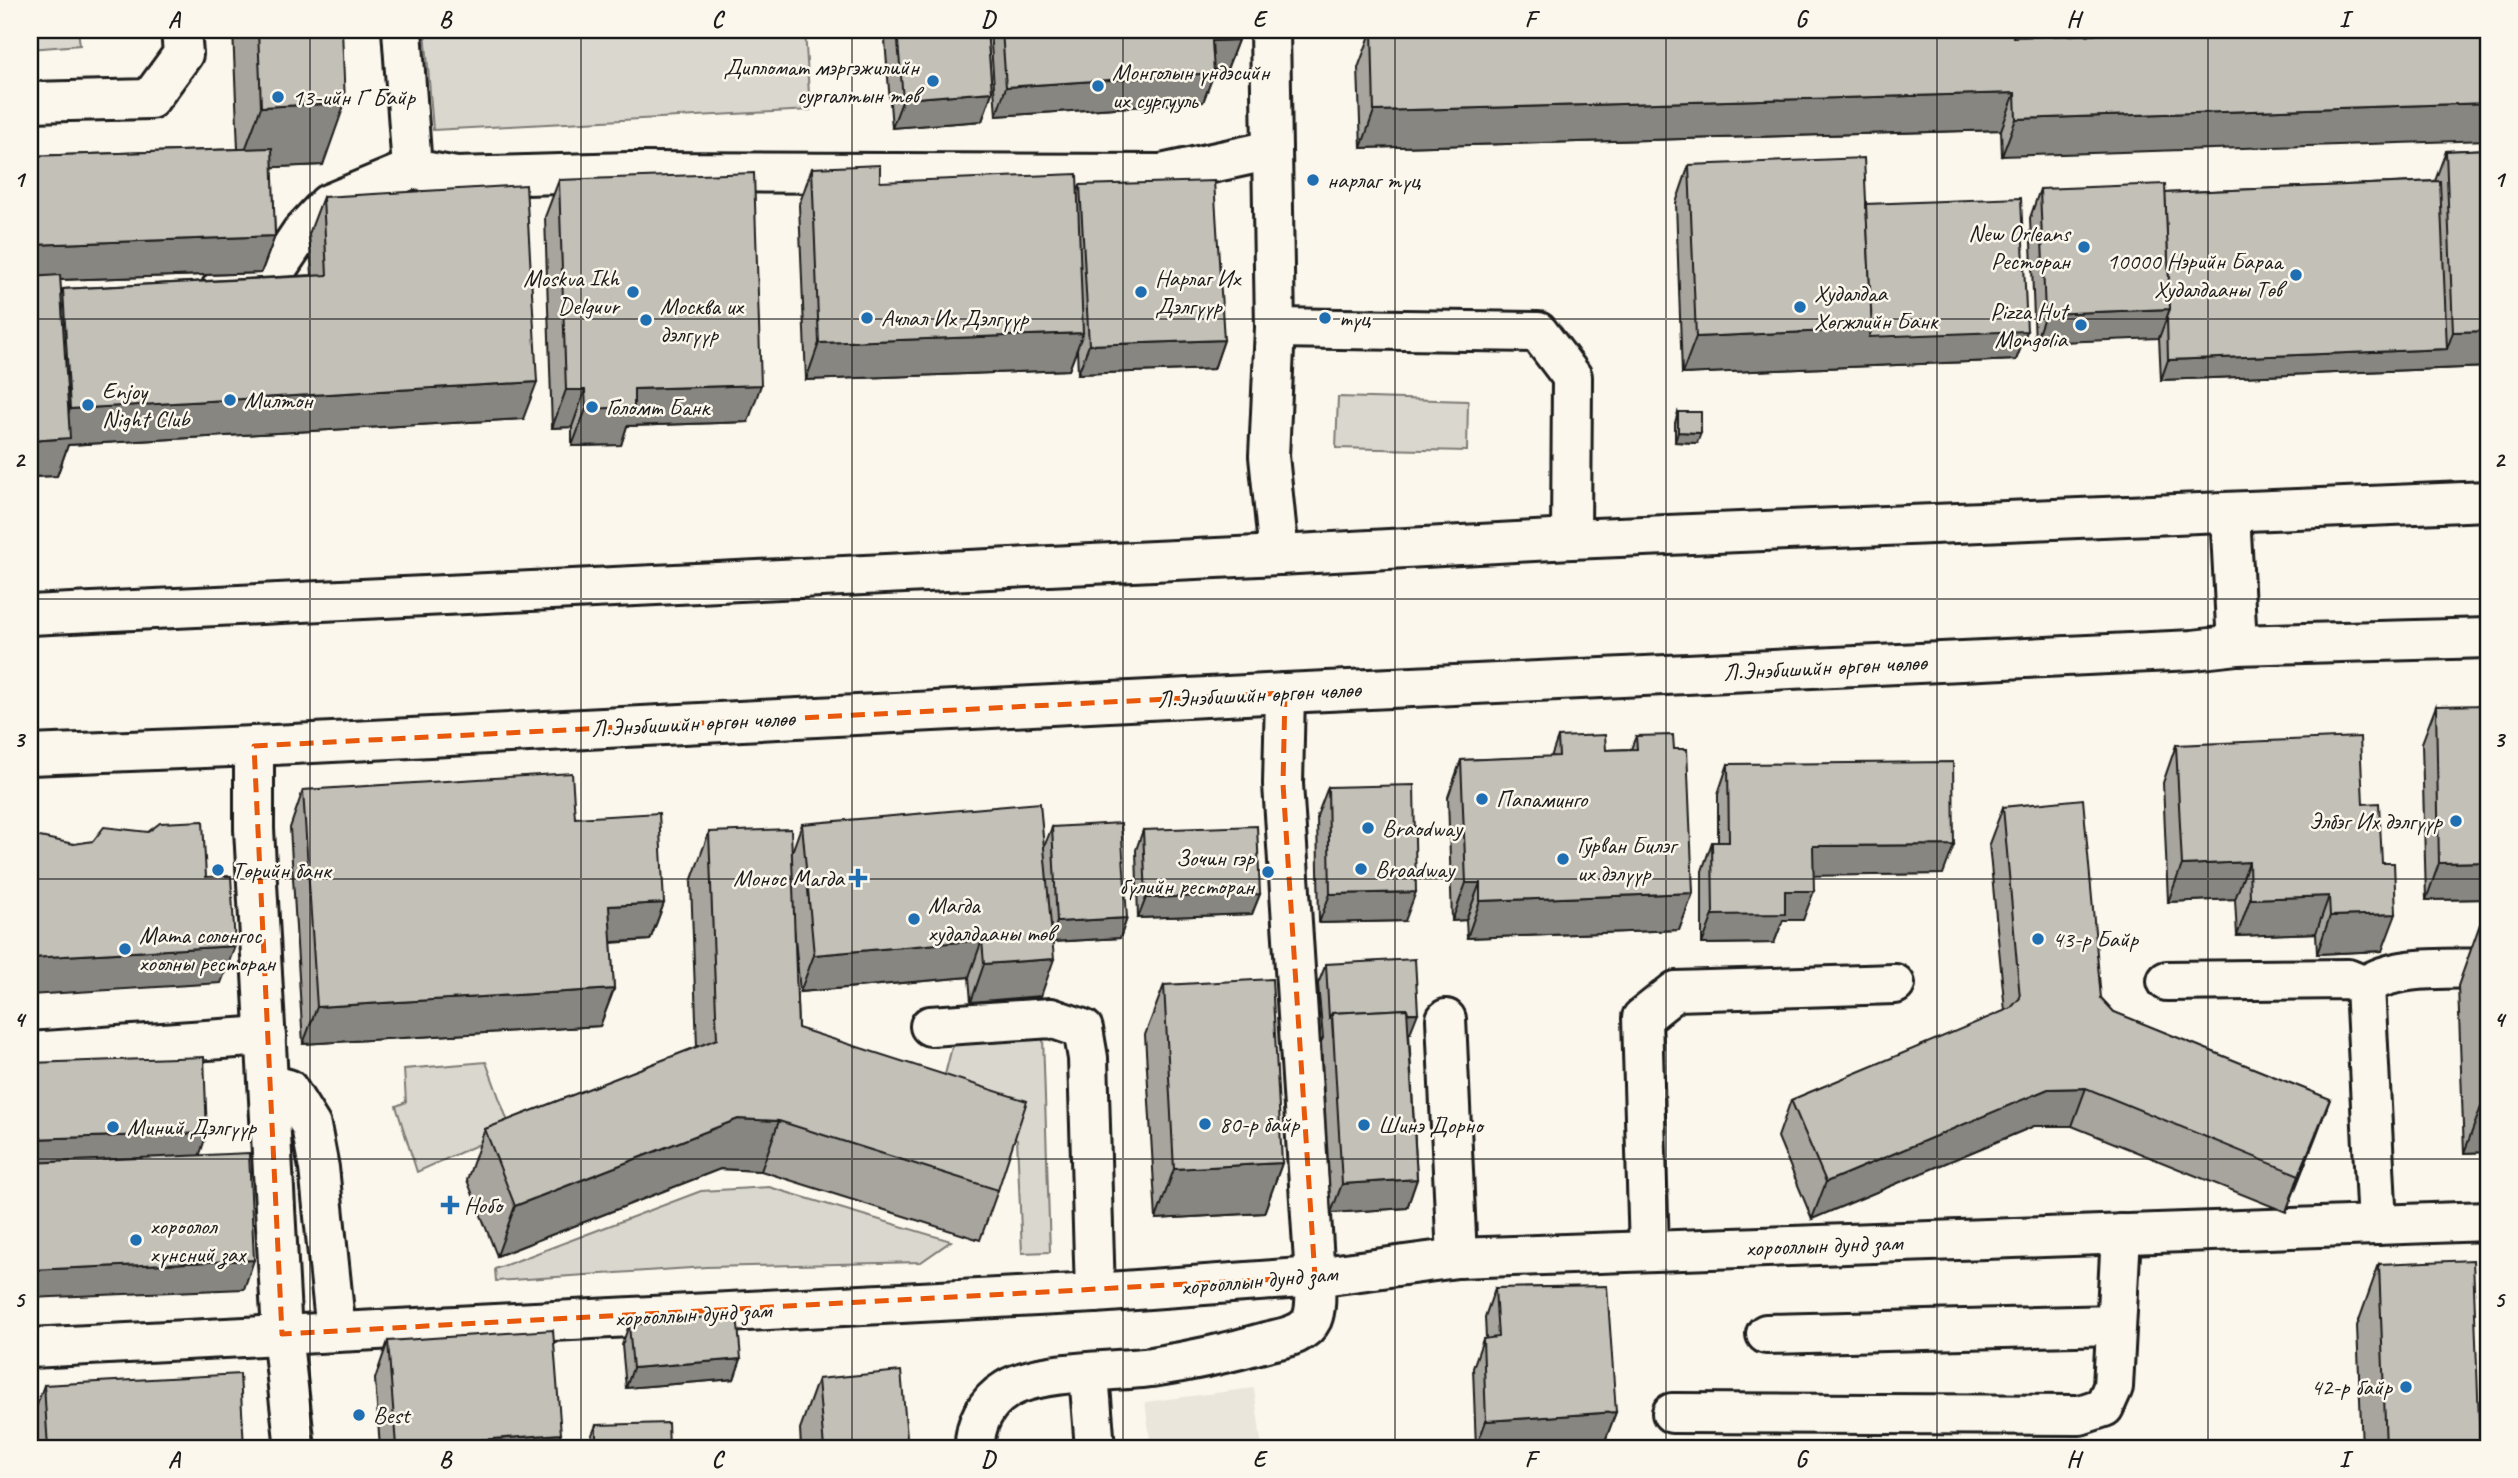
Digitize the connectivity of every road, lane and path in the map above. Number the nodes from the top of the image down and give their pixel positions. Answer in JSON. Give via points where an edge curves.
{"nodes":[{"id":1,"x":402,"y":30,"type":"edge"},
{"id":2,"x":1270,"y":30,"type":"edge"},
{"id":3,"x":182,"y":42,"type":"edge"},
{"id":4,"x":30,"y":102,"type":"edge"},
{"id":5,"x":1272,"y":150,"type":"junction"},
{"id":6,"x":412,"y":169,"type":"junction"},
{"id":7,"x":192,"y":290,"type":"edge"},
{"id":8,"x":1275,"y":328,"type":"junction"},
{"id":9,"x":2488,"y":501,"type":"edge"},
{"id":10,"x":2231,"y":513,"type":"junction"},
{"id":11,"x":1571,"y":539,"type":"junction"},
{"id":12,"x":1279,"y":555,"type":"junction"},
{"id":13,"x":30,"y":615,"type":"edge"},
{"id":14,"x":2488,"y":638,"type":"edge"},
{"id":15,"x":2237,"y":645,"type":"junction"},
{"id":16,"x":1285,"y":692,"type":"junction"},
{"id":17,"x":254,"y":746,"type":"junction"},
{"id":18,"x":30,"y":755,"type":"edge"},
{"id":19,"x":2488,"y":968,"type":"edge"},
{"id":20,"x":2166,"y":981,"type":"dead end"},
{"id":21,"x":1895,"y":984,"type":"dead end"},
{"id":22,"x":2365,"y":986,"type":"junction"},
{"id":23,"x":1446,"y":1019,"type":"dead end"},
{"id":24,"x":930,"y":1026,"type":"dead end"},
{"id":25,"x":266,"y":1036,"type":"junction"},
{"id":26,"x":30,"y":1052,"type":"edge"},
{"id":27,"x":269,"y":1084,"type":"junction"},
{"id":28,"x":2488,"y":1221,"type":"edge"},
{"id":29,"x":2377,"y":1225,"type":"junction"},
{"id":30,"x":2121,"y":1234,"type":"junction"},
{"id":31,"x":1649,"y":1251,"type":"junction"},
{"id":32,"x":1457,"y":1258,"type":"junction"},
{"id":33,"x":1315,"y":1277,"type":"junction"},
{"id":34,"x":1095,"y":1293,"type":"junction"},
{"id":35,"x":2116,"y":1325,"type":"junction"},
{"id":36,"x":335,"y":1332,"type":"junction"},
{"id":37,"x":282,"y":1334,"type":"junction"},
{"id":38,"x":1766,"y":1334,"type":"dead end"},
{"id":39,"x":30,"y":1348,"type":"edge"},
{"id":40,"x":1089,"y":1374,"type":"junction"},
{"id":41,"x":1672,"y":1413,"type":"dead end"},
{"id":42,"x":295,"y":1448,"type":"edge"},
{"id":43,"x":975,"y":1448,"type":"edge"},
{"id":44,"x":1095,"y":1448,"type":"edge"}],
"edges":[{"from":1,"to":6,"type":"street"},
{"from":2,"to":5,"type":"street"},
{"from":3,"to":4,"type":"street","via":[[149,99]]},
{"from":5,"to":6,"type":"street","via":[[1161,174],[629,172],[456,177]]},
{"from":5,"to":8,"type":"street"},
{"from":6,"to":7,"type":"street","via":[[328,204],[301,233],[270,279],[233,289]]},
{"from":8,"to":11,"type":"street","via":[[1538,332],[1572,377]]},
{"from":8,"to":12,"type":"street","via":[[1269,456]]},
{"from":9,"to":10,"type":"street"},
{"from":10,"to":11,"type":"street"},
{"from":10,"to":15,"type":"street"},
{"from":11,"to":12,"type":"street"},
{"from":12,"to":13,"type":"street"},
{"from":14,"to":15,"type":"street","name":"Л.Энэбишийн өргөн чөлөө"},
{"from":15,"to":16,"type":"street","name":"Л.Энэбишийн өргөн чөлөө"},
{"from":16,"to":17,"type":"street","name":"Л.Энэбишийн өргөн чөлөө"},
{"from":16,"to":33,"type":"street","via":[[1283,784]]},
{"from":17,"to":18,"type":"street","name":"Л.Энэбишийн өргөн чөлөө"},
{"from":17,"to":25,"type":"street"},
{"from":19,"to":22,"type":"street","via":[[2396,972]]},
{"from":20,"to":22,"type":"street","via":[[2347,979]]},
{"from":21,"to":31,"type":"street","via":[[1675,991],[1642,1018]]},
{"from":22,"to":29,"type":"street"},
{"from":23,"to":32,"type":"street"},
{"from":24,"to":34,"type":"street","via":[[1051,1018],[1083,1029],[1088,1058]]},
{"from":25,"to":26,"type":"street"},
{"from":25,"to":27,"type":"street"},
{"from":27,"to":36,"type":"street","via":[[288,1090],[311,1126]]},
{"from":27,"to":37,"type":"street"},
{"from":28,"to":29,"type":"street","name":"хорооллын дунд зам"},
{"from":29,"to":30,"type":"street","name":"хорооллын дунд зам"},
{"from":30,"to":31,"type":"street","name":"хорооллын дунд зам"},
{"from":30,"to":35,"type":"street"},
{"from":31,"to":32,"type":"street","name":"хорооллын дунд зам"},
{"from":32,"to":33,"type":"street","name":"хорооллын дунд зам"},
{"from":33,"to":34,"type":"street","name":"хорооллын дунд зам"},
{"from":33,"to":40,"type":"street","via":[[1311,1320],[1301,1332],[1200,1359]]},
{"from":34,"to":36,"type":"street","name":"хорооллын дунд зам"},
{"from":35,"to":38,"type":"street"},
{"from":35,"to":41,"type":"street","via":[[2113,1387],[2104,1407],[2080,1415]]},
{"from":36,"to":37,"type":"street","name":"хорооллын дунд зам"},
{"from":37,"to":39,"type":"street","name":"хорооллын дунд зам"},
{"from":37,"to":42,"type":"street"},
{"from":40,"to":43,"type":"street","via":[[1042,1377],[1004,1391],[980,1420]]},
{"from":40,"to":44,"type":"street"}]}
